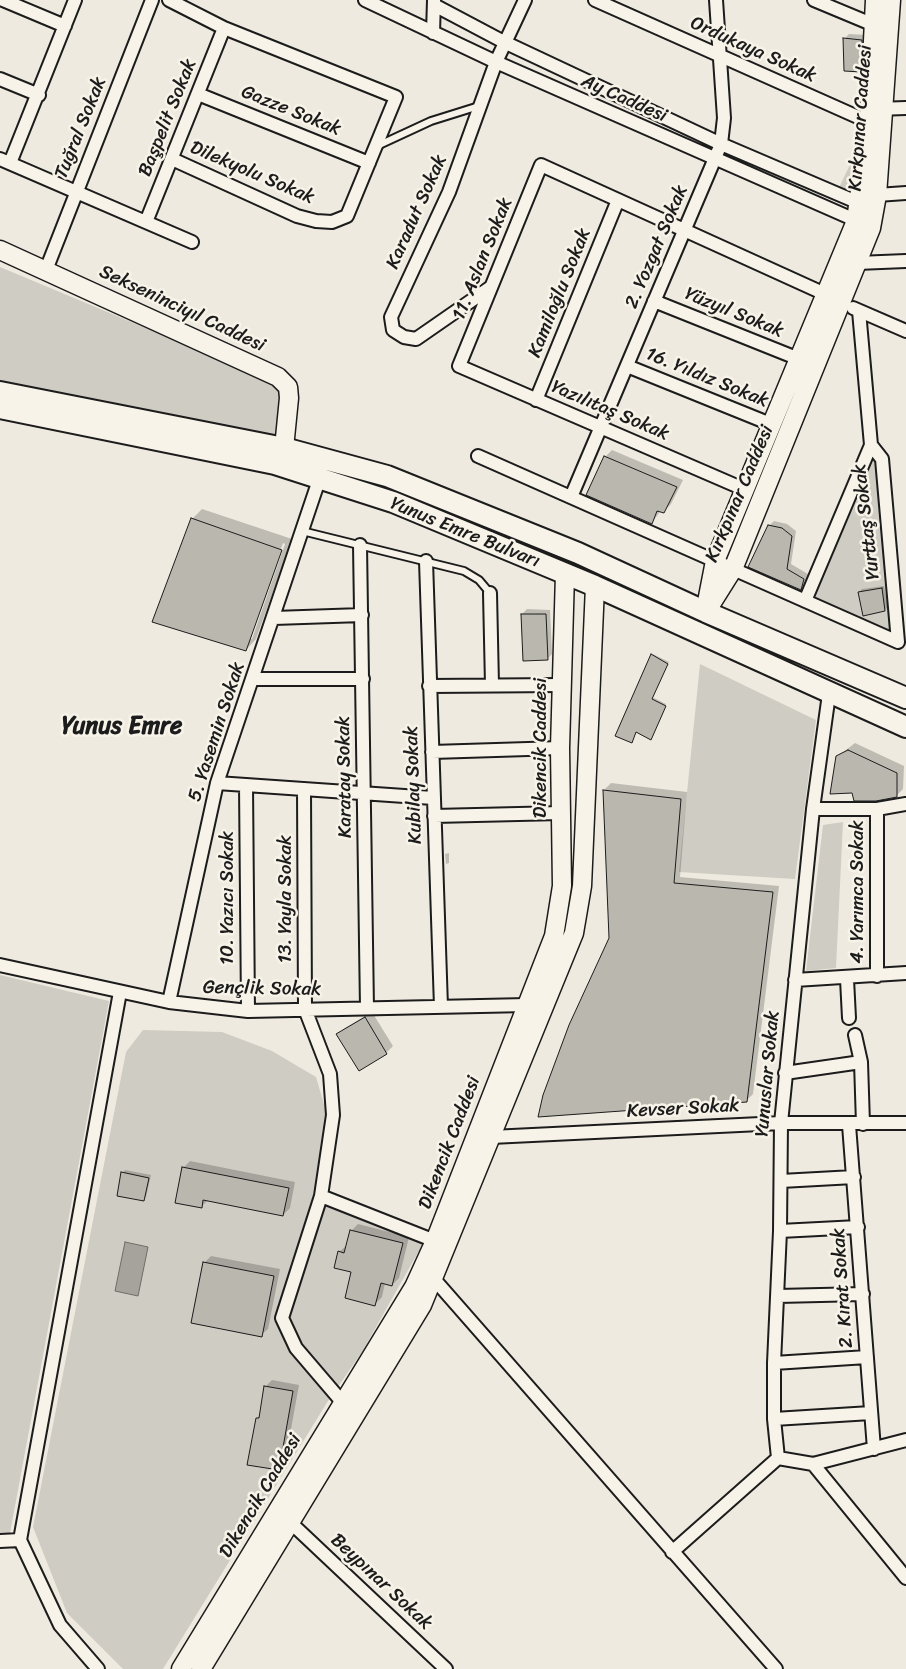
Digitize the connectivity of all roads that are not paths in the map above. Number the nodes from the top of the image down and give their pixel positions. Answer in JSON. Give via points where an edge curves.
{"nodes":[{"id":1,"x":3,"y":0,"type":"edge"},
{"id":2,"x":75,"y":0,"type":"edge"},
{"id":3,"x":152,"y":0,"type":"edge"},
{"id":4,"x":169,"y":0,"type":"edge"},
{"id":5,"x":365,"y":0,"type":"edge"},
{"id":6,"x":525,"y":0,"type":"edge"},
{"id":7,"x":595,"y":0,"type":"edge"},
{"id":8,"x":716,"y":0,"type":"edge"},
{"id":9,"x":814,"y":0,"type":"edge"},
{"id":10,"x":875,"y":0,"type":"edge"},
{"id":11,"x":891,"y":0,"type":"edge"},
{"id":12,"x":434,"y":3,"type":"edge"},
{"id":13,"x":874,"y":25,"type":"junction"},
{"id":14,"x":65,"y":26,"type":"junction"},
{"id":15,"x":224,"y":28,"type":"junction"},
{"id":16,"x":433,"y":33,"type":"junction"},
{"id":17,"x":504,"y":42,"type":"junction"},
{"id":18,"x":720,"y":56,"type":"junction"},
{"id":19,"x":496,"y":62,"type":"junction"},
{"id":20,"x":0,"y":79,"type":"edge"},
{"id":21,"x":198,"y":94,"type":"junction"},
{"id":22,"x":39,"y":95,"type":"junction"},
{"id":23,"x":480,"y":106,"type":"junction"},
{"id":24,"x":906,"y":108,"type":"edge"},
{"id":25,"x":874,"y":114,"type":"junction"},
{"id":26,"x":721,"y":144,"type":"junction"},
{"id":27,"x":376,"y":146,"type":"junction"},
{"id":28,"x":172,"y":159,"type":"junction"},
{"id":29,"x":714,"y":160,"type":"junction"},
{"id":30,"x":5,"y":161,"type":"edge"},
{"id":31,"x":369,"y":163,"type":"junction"},
{"id":32,"x":77,"y":191,"type":"junction"},
{"id":33,"x":906,"y":193,"type":"edge"},
{"id":34,"x":618,"y":200,"type":"junction"},
{"id":35,"x":870,"y":203,"type":"junction"},
{"id":36,"x":146,"y":222,"type":"junction"},
{"id":37,"x":864,"y":224,"type":"junction"},
{"id":38,"x":685,"y":230,"type":"junction"},
{"id":39,"x":192,"y":242,"type":"dead end"},
{"id":40,"x":0,"y":250,"type":"edge"},
{"id":41,"x":906,"y":262,"type":"edge"},
{"id":42,"x":857,"y":263,"type":"junction"},
{"id":43,"x":46,"y":270,"type":"junction"},
{"id":44,"x":491,"y":287,"type":"junction"},
{"id":45,"x":825,"y":294,"type":"junction"},
{"id":46,"x":654,"y":301,"type":"junction"},
{"id":47,"x":841,"y":302,"type":"junction"},
{"id":48,"x":859,"y":311,"type":"junction"},
{"id":49,"x":906,"y":331,"type":"edge"},
{"id":50,"x":799,"y":359,"type":"junction"},
{"id":51,"x":459,"y":366,"type":"joint"},
{"id":52,"x":627,"y":366,"type":"junction"},
{"id":53,"x":0,"y":392,"type":"edge"},
{"id":54,"x":536,"y":400,"type":"junction"},
{"id":55,"x":0,"y":408,"type":"edge"},
{"id":56,"x":773,"y":425,"type":"junction"},
{"id":57,"x":601,"y":427,"type":"junction"},
{"id":58,"x":871,"y":445,"type":"junction"},
{"id":59,"x":284,"y":448,"type":"junction"},
{"id":60,"x":478,"y":456,"type":"dead end"},
{"id":61,"x":320,"y":477,"type":"junction"},
{"id":62,"x":746,"y":490,"type":"junction"},
{"id":63,"x":571,"y":498,"type":"junction"},
{"id":64,"x":302,"y":531,"type":"junction"},
{"id":65,"x":360,"y":546,"type":"junction"},
{"id":66,"x":426,"y":561,"type":"junction"},
{"id":67,"x":715,"y":561,"type":"junction"},
{"id":68,"x":734,"y":569,"type":"junction"},
{"id":69,"x":565,"y":574,"type":"junction"},
{"id":70,"x":595,"y":586,"type":"junction"},
{"id":71,"x":490,"y":593,"type":"joint"},
{"id":72,"x":805,"y":600,"type":"junction"},
{"id":73,"x":706,"y":612,"type":"junction"},
{"id":74,"x":362,"y":615,"type":"junction"},
{"id":75,"x":274,"y":618,"type":"junction"},
{"id":76,"x":696,"y":632,"type":"junction"},
{"id":77,"x":253,"y":679,"type":"junction"},
{"id":78,"x":363,"y":679,"type":"junction"},
{"id":79,"x":492,"y":685,"type":"junction"},
{"id":80,"x":562,"y":685,"type":"junction"},
{"id":81,"x":429,"y":686,"type":"junction"},
{"id":82,"x":830,"y":694,"type":"junction"},
{"id":83,"x":906,"y":698,"type":"edge"},
{"id":84,"x":906,"y":727,"type":"edge"},
{"id":85,"x":560,"y":748,"type":"junction"},
{"id":86,"x":432,"y":752,"type":"junction"},
{"id":87,"x":217,"y":783,"type":"junction"},
{"id":88,"x":246,"y":785,"type":"junction"},
{"id":89,"x":304,"y":789,"type":"junction"},
{"id":90,"x":364,"y":793,"type":"junction"},
{"id":91,"x":434,"y":798,"type":"junction"},
{"id":92,"x":906,"y":804,"type":"edge"},
{"id":93,"x":877,"y":808,"type":"junction"},
{"id":94,"x":812,"y":809,"type":"junction"},
{"id":95,"x":561,"y":813,"type":"junction"},
{"id":96,"x":434,"y":816,"type":"junction"},
{"id":97,"x":0,"y":965,"type":"edge"},
{"id":98,"x":906,"y":973,"type":"edge"},
{"id":99,"x":877,"y":976,"type":"junction"},
{"id":100,"x":847,"y":979,"type":"junction"},
{"id":101,"x":795,"y":980,"type":"junction"},
{"id":102,"x":120,"y":992,"type":"junction"},
{"id":103,"x":169,"y":1002,"type":"junction"},
{"id":104,"x":526,"y":1005,"type":"junction"},
{"id":105,"x":441,"y":1007,"type":"junction"},
{"id":106,"x":367,"y":1008,"type":"junction"},
{"id":107,"x":305,"y":1010,"type":"junction"},
{"id":108,"x":248,"y":1011,"type":"junction"},
{"id":109,"x":849,"y":1018,"type":"dead end"},
{"id":110,"x":855,"y":1035,"type":"dead end"},
{"id":111,"x":861,"y":1062,"type":"junction"},
{"id":112,"x":785,"y":1073,"type":"junction"},
{"id":113,"x":906,"y":1123,"type":"edge"},
{"id":114,"x":781,"y":1124,"type":"junction"},
{"id":115,"x":862,"y":1124,"type":"junction"},
{"id":116,"x":849,"y":1125,"type":"junction"},
{"id":117,"x":492,"y":1137,"type":"junction"},
{"id":118,"x":854,"y":1177,"type":"junction"},
{"id":119,"x":781,"y":1181,"type":"junction"},
{"id":120,"x":321,"y":1196,"type":"junction"},
{"id":121,"x":858,"y":1227,"type":"junction"},
{"id":122,"x":780,"y":1231,"type":"junction"},
{"id":123,"x":435,"y":1241,"type":"junction"},
{"id":124,"x":434,"y":1279,"type":"junction"},
{"id":125,"x":863,"y":1294,"type":"junction"},
{"id":126,"x":778,"y":1296,"type":"junction"},
{"id":127,"x":867,"y":1357,"type":"junction"},
{"id":128,"x":774,"y":1363,"type":"junction"},
{"id":129,"x":343,"y":1403,"type":"junction"},
{"id":130,"x":871,"y":1413,"type":"junction"},
{"id":131,"x":774,"y":1419,"type":"junction"},
{"id":132,"x":906,"y":1440,"type":"edge"},
{"id":133,"x":874,"y":1449,"type":"junction"},
{"id":134,"x":778,"y":1458,"type":"junction"},
{"id":135,"x":813,"y":1464,"type":"junction"},
{"id":136,"x":290,"y":1522,"type":"junction"},
{"id":137,"x":20,"y":1540,"type":"junction"},
{"id":138,"x":0,"y":1541,"type":"edge"},
{"id":139,"x":672,"y":1552,"type":"junction"},
{"id":140,"x":906,"y":1578,"type":"edge"},
{"id":141,"x":98,"y":1669,"type":"edge"},
{"id":142,"x":181,"y":1669,"type":"edge"},
{"id":143,"x":201,"y":1669,"type":"edge"},
{"id":144,"x":446,"y":1669,"type":"edge"},
{"id":145,"x":776,"y":1669,"type":"edge"}],
"edges":[{"from":1,"to":14,"type":"street"},
{"from":2,"to":14,"type":"street"},
{"from":3,"to":32,"type":"street","name":"Tuğral Sokak"},
{"from":4,"to":15,"type":"street"},
{"from":5,"to":16,"type":"street","name":"Ay Caddesi"},
{"from":6,"to":17,"type":"street","name":"Karadut Sokak"},
{"from":7,"to":18,"type":"street","name":"Ordukaya Sokak"},
{"from":8,"to":18,"type":"street","name":"2. Yozgat Sokak"},
{"from":9,"to":13,"type":"street"},
{"from":10,"to":13,"type":"main road","name":"Kırkpınar Caddesi"},
{"from":11,"to":25,"type":"main road","name":"Kırkpınar Caddesi"},
{"from":12,"to":16,"type":"street"},
{"from":12,"to":17,"type":"street","name":"Ay Caddesi"},
{"from":13,"to":25,"type":"main road","name":"Kırkpınar Caddesi"},
{"from":14,"to":22,"type":"street"},
{"from":15,"to":21,"type":"street","name":"Başpelit Sokak"},
{"from":15,"to":27,"type":"street","via":[[396,97]]},
{"from":16,"to":19,"type":"street","name":"Ay Caddesi"},
{"from":17,"to":19,"type":"street","name":"Karadut Sokak"},
{"from":17,"to":26,"type":"street","name":"Ay Caddesi"},
{"from":18,"to":25,"type":"street","name":"Ordukaya Sokak"},
{"from":18,"to":26,"type":"street","name":"2. Yozgat Sokak","via":[[724,118]]},
{"from":19,"to":23,"type":"street","name":"Karadut Sokak"},
{"from":19,"to":29,"type":"street","name":"Ay Caddesi"},
{"from":20,"to":22,"type":"street"},
{"from":21,"to":28,"type":"street","name":"Başpelit Sokak"},
{"from":21,"to":31,"type":"street","name":"Gazze Sokak"},
{"from":22,"to":30,"type":"street"},
{"from":23,"to":27,"type":"lane","via":[[431,121]]},
{"from":23,"to":44,"type":"street","name":"Karadut Sokak","via":[[449,192],[391,317],[394,330],[404,337],[416,339]]},
{"from":24,"to":25,"type":"street"},
{"from":25,"to":35,"type":"main road","name":"Kırkpınar Caddesi"},
{"from":26,"to":29,"type":"street","name":"2. Yozgat Sokak"},
{"from":26,"to":35,"type":"street","name":"Ay Caddesi"},
{"from":27,"to":31,"type":"street"},
{"from":28,"to":31,"type":"street","name":"Dilekyolu Sokak","via":[[297,216],[332,222],[347,216]]},
{"from":28,"to":36,"type":"street","name":"Başpelit Sokak"},
{"from":29,"to":37,"type":"street","name":"Ay Caddesi"},
{"from":29,"to":38,"type":"street","name":"2. Yozgat Sokak"},
{"from":30,"to":32,"type":"street"},
{"from":32,"to":36,"type":"street"},
{"from":32,"to":43,"type":"street","name":"Tuğral Sokak"},
{"from":33,"to":35,"type":"street"},
{"from":34,"to":38,"type":"street"},
{"from":34,"to":44,"type":"street","name":"11. Aslan Sokak","via":[[541,165]]},
{"from":34,"to":54,"type":"street","name":"Kamiloğlu Sokak"},
{"from":35,"to":37,"type":"main road","name":"Kırkpınar Caddesi"},
{"from":36,"to":39,"type":"street"},
{"from":37,"to":42,"type":"main road","name":"Kırkpınar Caddesi"},
{"from":37,"to":45,"type":"main road","name":"Kırkpınar Caddesi"},
{"from":38,"to":45,"type":"street"},
{"from":38,"to":46,"type":"street","name":"2. Yozgat Sokak"},
{"from":40,"to":43,"type":"main road","name":"Sekseninciyıl Caddesi"},
{"from":41,"to":42,"type":"street"},
{"from":42,"to":47,"type":"main road","name":"Kırkpınar Caddesi"},
{"from":43,"to":59,"type":"main road","name":"Sekseninciyıl Caddesi","via":[[278,377],[288,387],[289,398]]},
{"from":44,"to":51,"type":"street","name":"11. Aslan Sokak"},
{"from":45,"to":50,"type":"main road","name":"Kırkpınar Caddesi"},
{"from":46,"to":50,"type":"street","name":"Yüzyıl Sokak"},
{"from":46,"to":52,"type":"street","name":"2. Yozgat Sokak"},
{"from":47,"to":48,"type":"street"},
{"from":47,"to":68,"type":"main road","name":"Kırkpınar Caddesi"},
{"from":48,"to":49,"type":"street"},
{"from":48,"to":58,"type":"street","name":"Yurttaş Sokak"},
{"from":50,"to":56,"type":"main road","name":"Kırkpınar Caddesi"},
{"from":51,"to":54,"type":"street","name":"Yazılıtaş Sokak"},
{"from":52,"to":56,"type":"street","name":"16. Yıldız Sokak"},
{"from":52,"to":57,"type":"street","name":"2. Yozgat Sokak"},
{"from":53,"to":59,"type":"main road","name":"Yunus Emre Bulvarı"},
{"from":54,"to":57,"type":"street","name":"Yazılıtaş Sokak"},
{"from":55,"to":61,"type":"main road","name":"Yunus Emre Bulvarı","via":[[274,464]]},
{"from":56,"to":62,"type":"main road","name":"Kırkpınar Caddesi"},
{"from":57,"to":62,"type":"street","name":"Yazılıtaş Sokak"},
{"from":57,"to":63,"type":"street","name":"2. Yozgat Sokak"},
{"from":58,"to":72,"type":"street"},
{"from":58,"to":72,"type":"street","name":"Yurttaş Sokak","via":[[882,459],[898,642]]},
{"from":59,"to":73,"type":"main road","name":"Yunus Emre Bulvarı","via":[[387,476],[572,550]]},
{"from":60,"to":63,"type":"street"},
{"from":61,"to":64,"type":"street","name":"5. Yasemin Sokak"},
{"from":61,"to":69,"type":"main road","name":"Yunus Emre Bulvarı","via":[[393,502]]},
{"from":62,"to":67,"type":"main road","name":"Kırkpınar Caddesi"},
{"from":63,"to":67,"type":"street"},
{"from":64,"to":65,"type":"lane"},
{"from":64,"to":75,"type":"street","name":"5. Yasemin Sokak"},
{"from":65,"to":66,"type":"lane"},
{"from":65,"to":74,"type":"street","name":"Karatay Sokak"},
{"from":66,"to":71,"type":"lane","via":[[464,571],[479,580]]},
{"from":66,"to":81,"type":"street","name":"Kubilay Sokak"},
{"from":67,"to":68,"type":"street"},
{"from":67,"to":73,"type":"main road","name":"Kırkpınar Caddesi"},
{"from":68,"to":72,"type":"street"},
{"from":68,"to":73,"type":"main road","name":"Kırkpınar Caddesi"},
{"from":69,"to":70,"type":"main road","name":"Yunus Emre Bulvarı"},
{"from":69,"to":80,"type":"main road","name":"Dikencik Caddesi"},
{"from":70,"to":76,"type":"main road","name":"Yunus Emre Bulvarı"},
{"from":70,"to":117,"type":"main road","name":"Dikencik Caddesi","via":[[580,912]]},
{"from":71,"to":79,"type":"street"},
{"from":73,"to":76,"type":"main road"},
{"from":73,"to":83,"type":"main road","name":"Yunus Emre Bulvarı"},
{"from":74,"to":75,"type":"street"},
{"from":74,"to":78,"type":"street","name":"Karatay Sokak"},
{"from":75,"to":77,"type":"street","name":"5. Yasemin Sokak"},
{"from":76,"to":82,"type":"main road","name":"Yunus Emre Bulvarı"},
{"from":77,"to":78,"type":"street"},
{"from":77,"to":87,"type":"street","name":"5. Yasemin Sokak"},
{"from":78,"to":90,"type":"street","name":"Karatay Sokak"},
{"from":79,"to":80,"type":"street"},
{"from":79,"to":81,"type":"street"},
{"from":80,"to":85,"type":"main road","name":"Dikencik Caddesi"},
{"from":81,"to":86,"type":"street","name":"Kubilay Sokak"},
{"from":82,"to":84,"type":"main road","name":"Yunus Emre Bulvarı"},
{"from":82,"to":94,"type":"street","name":"Yunuslar Sokak"},
{"from":85,"to":86,"type":"street"},
{"from":85,"to":95,"type":"main road","name":"Dikencik Caddesi"},
{"from":86,"to":91,"type":"street","name":"Kubilay Sokak"},
{"from":87,"to":88,"type":"street"},
{"from":87,"to":103,"type":"street","name":"5. Yasemin Sokak"},
{"from":88,"to":89,"type":"street"},
{"from":88,"to":108,"type":"street","name":"10. Yazıcı Sokak"},
{"from":89,"to":90,"type":"street"},
{"from":89,"to":107,"type":"street","name":"13. Yayla Sokak"},
{"from":90,"to":91,"type":"street"},
{"from":90,"to":106,"type":"street","name":"Karatay Sokak"},
{"from":91,"to":96,"type":"street","name":"Kubilay Sokak"},
{"from":92,"to":93,"type":"street"},
{"from":93,"to":94,"type":"street"},
{"from":93,"to":99,"type":"street","name":"4. Yarımca Sokak"},
{"from":94,"to":101,"type":"street","name":"Yunuslar Sokak"},
{"from":95,"to":96,"type":"street"},
{"from":95,"to":104,"type":"main road","name":"Dikencik Caddesi","via":[[560,908],[554,936]]},
{"from":96,"to":105,"type":"street","name":"Kubilay Sokak"},
{"from":97,"to":102,"type":"street","name":"Gençlik Sokak"},
{"from":98,"to":99,"type":"street"},
{"from":99,"to":100,"type":"street"},
{"from":100,"to":101,"type":"street"},
{"from":100,"to":109,"type":"street"},
{"from":101,"to":112,"type":"street","name":"Yunuslar Sokak"},
{"from":102,"to":103,"type":"street","name":"Gençlik Sokak"},
{"from":102,"to":137,"type":"street"},
{"from":103,"to":108,"type":"street","name":"Gençlik Sokak"},
{"from":104,"to":105,"type":"street","name":"Gençlik Sokak"},
{"from":104,"to":123,"type":"main road","name":"Dikencik Caddesi"},
{"from":105,"to":106,"type":"street","name":"Gençlik Sokak"},
{"from":106,"to":107,"type":"street","name":"Gençlik Sokak"},
{"from":107,"to":108,"type":"street","name":"Gençlik Sokak"},
{"from":107,"to":120,"type":"street","via":[[330,1074],[333,1115]]},
{"from":110,"to":111,"type":"street"},
{"from":111,"to":112,"type":"street"},
{"from":111,"to":115,"type":"street"},
{"from":112,"to":114,"type":"street","name":"Yunuslar Sokak"},
{"from":113,"to":115,"type":"street","name":"Kevser Sokak"},
{"from":114,"to":116,"type":"street","name":"Kevser Sokak"},
{"from":114,"to":117,"type":"street","name":"Kevser Sokak"},
{"from":114,"to":119,"type":"street","name":"Yunuslar Sokak"},
{"from":115,"to":116,"type":"street","name":"Kevser Sokak"},
{"from":116,"to":118,"type":"street","name":"2. Kırat Sokak"},
{"from":117,"to":124,"type":"main road","name":"Dikencik Caddesi"},
{"from":118,"to":119,"type":"street"},
{"from":118,"to":121,"type":"street","name":"2. Kırat Sokak"},
{"from":119,"to":122,"type":"street","name":"Yunuslar Sokak"},
{"from":120,"to":123,"type":"street"},
{"from":120,"to":129,"type":"street","via":[[282,1318],[296,1348]]},
{"from":121,"to":122,"type":"street"},
{"from":121,"to":125,"type":"street","name":"2. Kırat Sokak"},
{"from":122,"to":126,"type":"street","name":"Yunuslar Sokak"},
{"from":123,"to":129,"type":"main road","name":"Dikencik Caddesi","via":[[414,1287]]},
{"from":124,"to":136,"type":"main road","name":"Dikencik Caddesi","via":[[422,1305]]},
{"from":124,"to":139,"type":"street"},
{"from":125,"to":126,"type":"street"},
{"from":125,"to":127,"type":"street","name":"2. Kırat Sokak"},
{"from":126,"to":128,"type":"street","name":"Yunuslar Sokak"},
{"from":127,"to":128,"type":"street"},
{"from":127,"to":130,"type":"street","name":"2. Kırat Sokak"},
{"from":128,"to":131,"type":"street","name":"Yunuslar Sokak"},
{"from":129,"to":142,"type":"main road","name":"Dikencik Caddesi"},
{"from":130,"to":131,"type":"street"},
{"from":130,"to":133,"type":"street","name":"2. Kırat Sokak"},
{"from":131,"to":134,"type":"street","name":"Yunuslar Sokak"},
{"from":132,"to":133,"type":"street"},
{"from":133,"to":135,"type":"street"},
{"from":134,"to":135,"type":"street"},
{"from":134,"to":139,"type":"street"},
{"from":135,"to":140,"type":"street"},
{"from":136,"to":143,"type":"main road","name":"Dikencik Caddesi"},
{"from":136,"to":144,"type":"street","name":"Beypınar Sokak"},
{"from":137,"to":138,"type":"street"},
{"from":137,"to":141,"type":"street","via":[[60,1625]]},
{"from":139,"to":145,"type":"street"}]}
